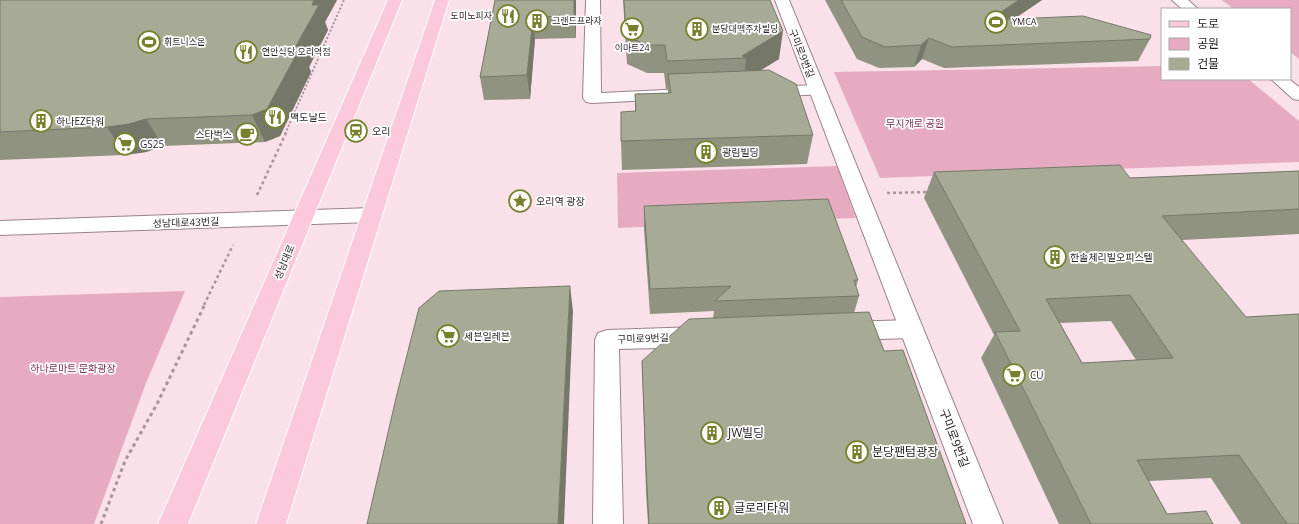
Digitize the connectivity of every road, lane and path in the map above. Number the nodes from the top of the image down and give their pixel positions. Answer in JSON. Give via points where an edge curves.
{"nodes":[{"id":1,"x":344,"y":0,"type":"edge"},
{"id":2,"x":395,"y":0,"type":"edge"},
{"id":3,"x":442,"y":0,"type":"edge"},
{"id":4,"x":592,"y":0,"type":"edge"},
{"id":5,"x":782,"y":0,"type":"edge"},
{"id":6,"x":1179,"y":0,"type":"edge"},
{"id":7,"x":1190,"y":8,"type":"edge"},
{"id":8,"x":1280,"y":80,"type":"edge"},
{"id":9,"x":817,"y":90,"type":"junction"},
{"id":10,"x":755,"y":92,"type":"edge"},
{"id":11,"x":677,"y":95,"type":"edge"},
{"id":12,"x":1299,"y":95,"type":"edge"},
{"id":13,"x":937,"y":191,"type":"edge"},
{"id":14,"x":858,"y":194,"type":"junction"},
{"id":15,"x":372,"y":215,"type":"junction"},
{"id":16,"x":303,"y":218,"type":"junction"},
{"id":17,"x":245,"y":220,"type":"junction"},
{"id":18,"x":0,"y":228,"type":"edge"},
{"id":19,"x":911,"y":329,"type":"junction"},
{"id":20,"x":823,"y":332,"type":"edge"},
{"id":21,"x":719,"y":336,"type":"edge"},
{"id":22,"x":101,"y":524,"type":"edge"},
{"id":23,"x":173,"y":524,"type":"edge"},
{"id":24,"x":271,"y":524,"type":"edge"},
{"id":25,"x":608,"y":524,"type":"edge"},
{"id":26,"x":988,"y":524,"type":"edge"}],
"edges":[{"from":1,"to":17,"type":"path"},
{"from":2,"to":16,"type":"main road","name":"성남대로"},
{"from":3,"to":15,"type":"main road"},
{"from":4,"to":11,"type":"street","via":[[592,98]]},
{"from":5,"to":9,"type":"street","name":"구미로9번길"},
{"from":6,"to":7,"type":"street"},
{"from":8,"to":12,"type":"street"},
{"from":9,"to":10,"type":"street"},
{"from":9,"to":14,"type":"street","name":"구미로9번길"},
{"from":13,"to":14,"type":"path"},
{"from":14,"to":19,"type":"street","name":"구미로9번길"},
{"from":15,"to":16,"type":"street","name":"성남대로43번길"},
{"from":15,"to":24,"type":"main road"},
{"from":16,"to":17,"type":"street","name":"성남대로43번길"},
{"from":16,"to":23,"type":"main road","name":"성남대로"},
{"from":17,"to":18,"type":"street","name":"성남대로43번길"},
{"from":17,"to":22,"type":"path","via":[[157,404],[125,461]]},
{"from":19,"to":20,"type":"street"},
{"from":19,"to":26,"type":"street","name":"구미로9번길"},
{"from":21,"to":25,"type":"street","name":"구미로9번길","via":[[607,340]]}]}
